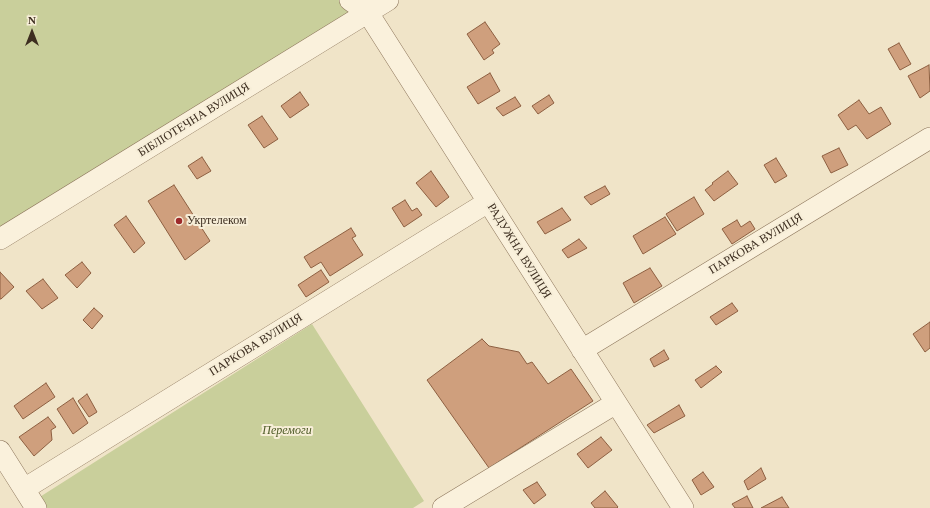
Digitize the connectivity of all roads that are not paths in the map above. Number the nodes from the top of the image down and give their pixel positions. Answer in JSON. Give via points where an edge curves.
{"nodes":[{"id":1,"x":350,"y":0,"type":"edge"},
{"id":2,"x":388,"y":0,"type":"edge"},
{"id":3,"x":368,"y":13,"type":"junction"},
{"id":4,"x":930,"y":138,"type":"edge"},
{"id":5,"x":488,"y":202,"type":"junction"},
{"id":6,"x":0,"y":240,"type":"edge"},
{"id":7,"x":582,"y":350,"type":"junction"},
{"id":8,"x":616,"y":403,"type":"junction"},
{"id":9,"x":0,"y":451,"type":"edge"},
{"id":10,"x":24,"y":488,"type":"junction"},
{"id":11,"x":36,"y":508,"type":"edge"},
{"id":12,"x":443,"y":508,"type":"edge"},
{"id":13,"x":683,"y":508,"type":"edge"}],
"edges":[{"from":1,"to":3,"type":"street","name":"РАДУЖНА ВУЛИЦЯ"},
{"from":2,"to":3,"type":"street","name":"БІБЛІОТЕЧНА ВУЛИЦЯ"},
{"from":3,"to":5,"type":"street","name":"РАДУЖНА ВУЛИЦЯ"},
{"from":3,"to":6,"type":"street","name":"БІБЛІОТЕЧНА ВУЛИЦЯ"},
{"from":4,"to":7,"type":"street","name":"ПАРКОВА ВУЛИЦЯ"},
{"from":5,"to":7,"type":"street","name":"РАДУЖНА ВУЛИЦЯ"},
{"from":5,"to":10,"type":"street","name":"ПАРКОВА ВУЛИЦЯ"},
{"from":7,"to":8,"type":"street","name":"РАДУЖНА ВУЛИЦЯ"},
{"from":8,"to":12,"type":"street"},
{"from":8,"to":13,"type":"street","name":"РАДУЖНА ВУЛИЦЯ"},
{"from":9,"to":10,"type":"street"},
{"from":10,"to":11,"type":"street"}]}
